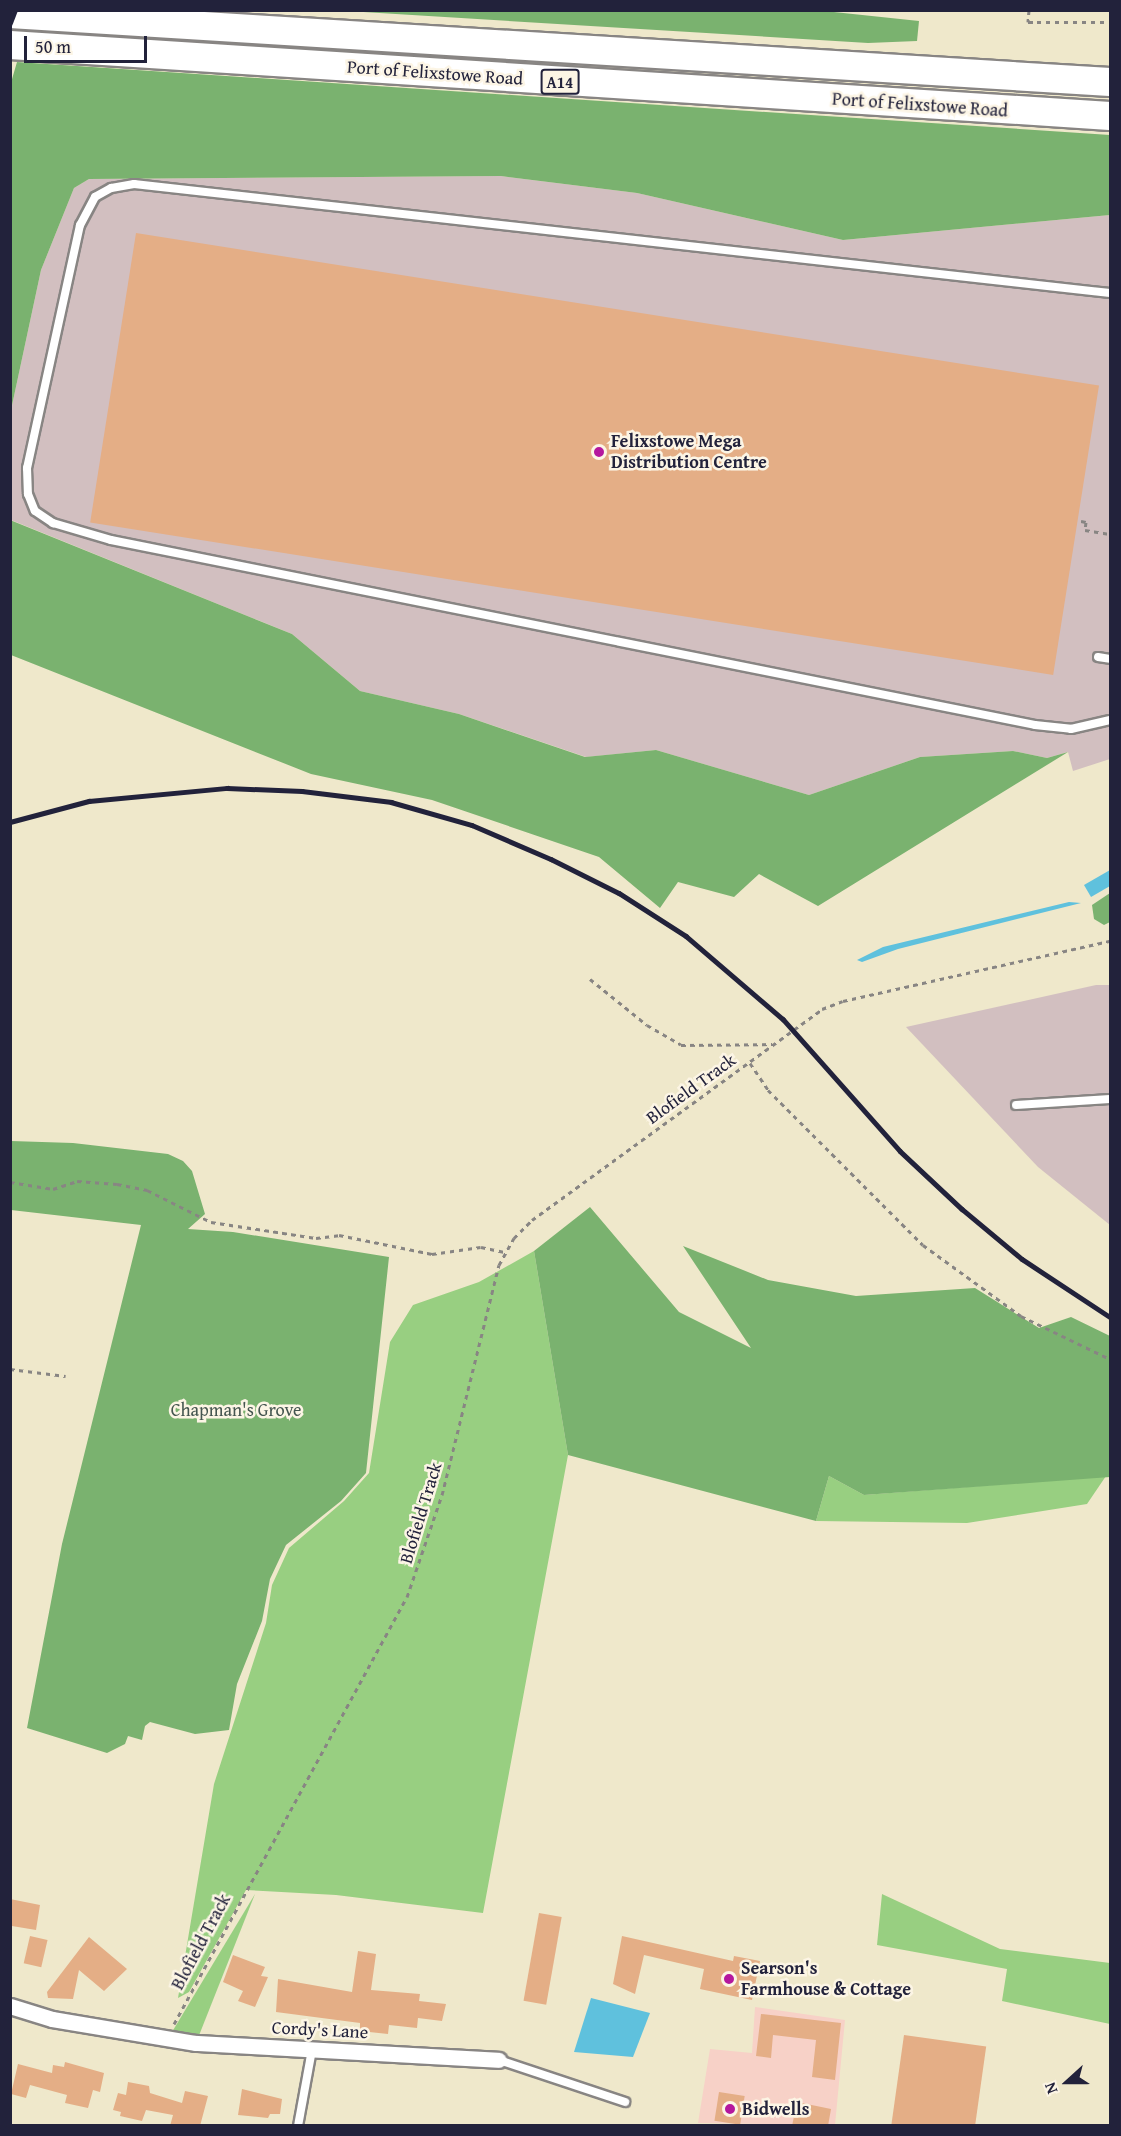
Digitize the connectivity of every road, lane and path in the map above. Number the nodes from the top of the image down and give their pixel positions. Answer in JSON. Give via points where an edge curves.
{"nodes":[{"id":1,"x":1029,"y":10,"type":"edge"},
{"id":2,"x":10,"y":14,"type":"edge"},
{"id":3,"x":1110,"y":22,"type":"edge"},
{"id":4,"x":10,"y":45,"type":"edge"},
{"id":5,"x":1110,"y":82,"type":"edge"},
{"id":6,"x":1110,"y":116,"type":"edge"},
{"id":7,"x":1110,"y":292,"type":"edge"},
{"id":8,"x":1081,"y":521,"type":"dead end"},
{"id":9,"x":1110,"y":534,"type":"edge"},
{"id":10,"x":1098,"y":657,"type":"dead end"},
{"id":11,"x":1110,"y":659,"type":"edge"},
{"id":12,"x":1110,"y":720,"type":"edge"},
{"id":13,"x":1110,"y":941,"type":"edge"},
{"id":14,"x":590,"y":980,"type":"dead end"},
{"id":15,"x":774,"y":1044,"type":"junction"},
{"id":16,"x":750,"y":1063,"type":"junction"},
{"id":17,"x":1110,"y":1099,"type":"edge"},
{"id":18,"x":1016,"y":1105,"type":"dead end"},
{"id":19,"x":10,"y":1182,"type":"edge"},
{"id":20,"x":504,"y":1252,"type":"junction"},
{"id":21,"x":1110,"y":1359,"type":"edge"},
{"id":22,"x":10,"y":1369,"type":"edge"},
{"id":23,"x":66,"y":1376,"type":"dead end"},
{"id":24,"x":10,"y":2006,"type":"edge"},
{"id":25,"x":169,"y":2037,"type":"junction"},
{"id":26,"x":312,"y":2050,"type":"junction"},
{"id":27,"x":499,"y":2060,"type":"joint"},
{"id":28,"x":625,"y":2102,"type":"dead end"},
{"id":29,"x":298,"y":2126,"type":"edge"}],
"edges":[{"from":1,"to":3,"type":"path","via":[[1028,22]]},
{"from":2,"to":5,"type":"highway","name":"Port of Felixstowe Road","number":"A14"},
{"from":4,"to":6,"type":"highway","name":"Port of Felixstowe Road","number":"A14"},
{"from":7,"to":12,"type":"lane","via":[[134,184],[111,188],[95,197],[80,225],[27,468],[28,494],[35,511],[53,523],[111,540],[1035,725],[1071,729]]},
{"from":8,"to":9,"type":"path","via":[[1086,522],[1085,530]]},
{"from":10,"to":11,"type":"lane"},
{"from":13,"to":15,"type":"path","name":"Blofield Track","via":[[843,1001],[822,1009]]},
{"from":14,"to":15,"type":"path","via":[[647,1025],[681,1045]]},
{"from":15,"to":16,"type":"path","name":"Blofield Track"},
{"from":16,"to":20,"type":"path","name":"Blofield Track","via":[[532,1220]]},
{"from":16,"to":21,"type":"path","via":[[768,1090],[923,1245],[1021,1316]]},
{"from":17,"to":18,"type":"lane"},
{"from":19,"to":20,"type":"path","via":[[53,1189],[77,1181],[117,1184],[147,1190],[211,1222],[316,1239],[339,1235],[432,1254],[482,1247]]},
{"from":20,"to":25,"type":"path","name":"Blofield Track","via":[[441,1496],[406,1597],[253,1873]]},
{"from":22,"to":23,"type":"path"},
{"from":24,"to":25,"type":"street","name":"Cordy's Lane","via":[[52,2019]]},
{"from":25,"to":26,"type":"street","name":"Cordy's Lane","via":[[196,2043]]},
{"from":26,"to":27,"type":"street","name":"Cordy's Lane"},
{"from":26,"to":29,"type":"lane"},
{"from":27,"to":28,"type":"lane","name":"Cordy's Lane"}]}
